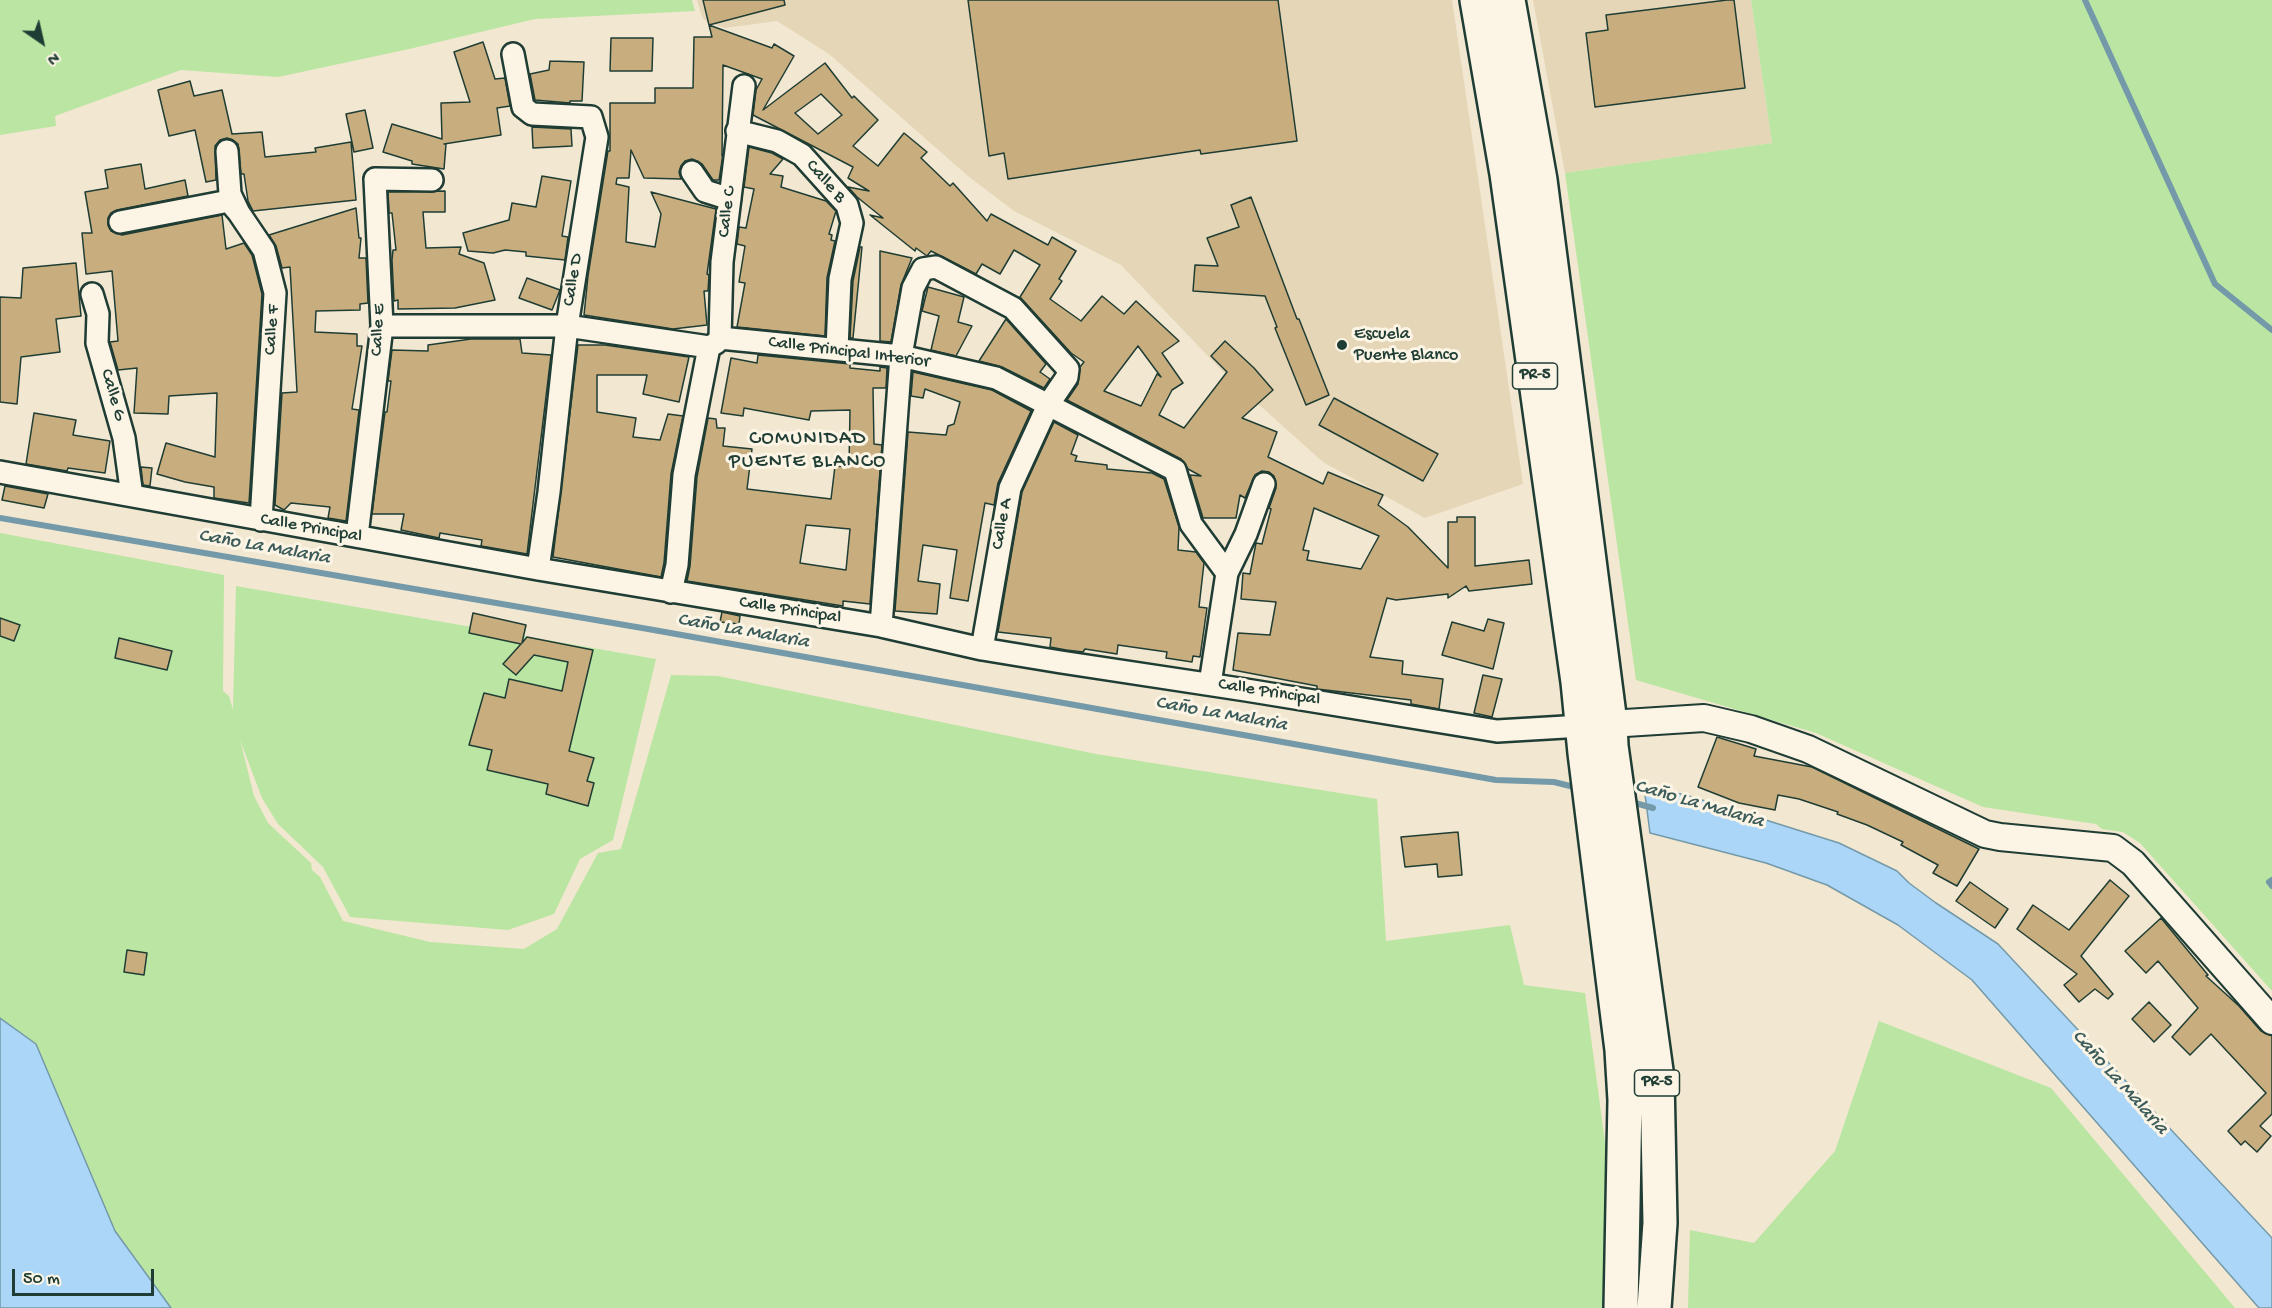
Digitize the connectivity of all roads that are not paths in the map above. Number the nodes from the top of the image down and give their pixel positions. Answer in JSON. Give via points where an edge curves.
{"nodes":[{"id":1,"x":1478,"y":0,"type":"edge"},
{"id":2,"x":1508,"y":0,"type":"edge"},
{"id":3,"x":513,"y":54,"type":"dead end"},
{"id":4,"x":744,"y":86,"type":"dead end"},
{"id":5,"x":738,"y":131,"type":"junction"},
{"id":6,"x":227,"y":152,"type":"dead end"},
{"id":7,"x":692,"y":172,"type":"dead end"},
{"id":8,"x":432,"y":180,"type":"dead end"},
{"id":9,"x":730,"y":199,"type":"junction"},
{"id":10,"x":239,"y":213,"type":"junction"},
{"id":11,"x":120,"y":222,"type":"dead end"},
{"id":12,"x":92,"y":294,"type":"dead end"},
{"id":13,"x":382,"y":326,"type":"junction"},
{"id":14,"x":567,"y":326,"type":"junction"},
{"id":15,"x":714,"y":342,"type":"junction"},
{"id":16,"x":837,"y":349,"type":"junction"},
{"id":17,"x":901,"y":356,"type":"junction"},
{"id":18,"x":1048,"y":405,"type":"junction"},
{"id":19,"x":0,"y":472,"type":"edge"},
{"id":20,"x":1264,"y":484,"type":"dead end"},
{"id":21,"x":132,"y":496,"type":"junction"},
{"id":22,"x":261,"y":520,"type":"junction"},
{"id":23,"x":357,"y":536,"type":"junction"},
{"id":24,"x":538,"y":569,"type":"junction"},
{"id":25,"x":1227,"y":573,"type":"junction"},
{"id":26,"x":671,"y":592,"type":"junction"},
{"id":27,"x":881,"y":626,"type":"junction"},
{"id":28,"x":982,"y":649,"type":"junction"},
{"id":29,"x":1210,"y":684,"type":"junction"},
{"id":30,"x":1597,"y":737,"type":"junction"},
{"id":31,"x":1613,"y":863,"type":"junction"},
{"id":32,"x":2272,"y":1021,"type":"edge"},
{"id":33,"x":1622,"y":1308,"type":"edge"},
{"id":34,"x":1654,"y":1308,"type":"edge"}],
"edges":[{"from":1,"to":30,"type":"main road","number":"PR-5","via":[[1507,174],[1578,682]]},
{"from":2,"to":30,"type":"main road","number":"PR-5","via":[[1541,191]]},
{"from":3,"to":14,"type":"street","name":"Calle D","via":[[523,106],[532,114],[591,117],[597,137]]},
{"from":4,"to":5,"type":"street","name":"Calle C"},
{"from":5,"to":9,"type":"street","name":"Calle C"},
{"from":5,"to":16,"type":"street","name":"Calle B","via":[[777,141],[802,155],[847,205],[852,223],[840,279]]},
{"from":6,"to":10,"type":"street","name":"Calle F","via":[[230,194]]},
{"from":7,"to":9,"type":"street","via":[[705,191]]},
{"from":8,"to":13,"type":"street","name":"Calle E","via":[[375,179]]},
{"from":9,"to":15,"type":"street","name":"Calle C"},
{"from":10,"to":11,"type":"street","via":[[229,201]]},
{"from":10,"to":22,"type":"street","name":"Calle F","via":[[264,250],[275,293]]},
{"from":12,"to":21,"type":"street","name":"Calle G","via":[[98,314],[97,343],[124,438]]},
{"from":13,"to":14,"type":"street","name":"Calle Principal Interior"},
{"from":13,"to":23,"type":"street","name":"Calle E"},
{"from":14,"to":15,"type":"street","name":"Calle Principal Interior"},
{"from":14,"to":24,"type":"street","name":"Calle D"},
{"from":15,"to":16,"type":"street","name":"Calle Principal Interior"},
{"from":15,"to":26,"type":"street","name":"Calle C","via":[[684,475],[677,566]]},
{"from":16,"to":17,"type":"street","name":"Calle Principal Interior"},
{"from":17,"to":18,"type":"street","name":"Calle Principal Interior","via":[[996,378]]},
{"from":17,"to":18,"type":"street","name":"Calle A","via":[[913,288],[923,269],[936,267],[1013,308],[1068,369],[1067,377]]},
{"from":17,"to":27,"type":"street"},
{"from":18,"to":25,"type":"street","name":"Calle Principal Interior","via":[[1175,470],[1191,524]]},
{"from":18,"to":28,"type":"street","name":"Calle A","via":[[1010,488]]},
{"from":19,"to":21,"type":"street","name":"Calle Principal"},
{"from":20,"to":25,"type":"street"},
{"from":21,"to":22,"type":"street","name":"Calle Principal"},
{"from":22,"to":23,"type":"street","name":"Calle Principal"},
{"from":23,"to":24,"type":"street","name":"Calle Principal"},
{"from":24,"to":26,"type":"street","name":"Calle Principal"},
{"from":25,"to":29,"type":"street"},
{"from":26,"to":27,"type":"street","name":"Calle Principal"},
{"from":27,"to":28,"type":"street","name":"Calle Principal"},
{"from":28,"to":29,"type":"street","name":"Calle Principal"},
{"from":29,"to":30,"type":"street","name":"Calle Principal","via":[[1497,731]]},
{"from":30,"to":31,"type":"main road","number":"PR-5"},
{"from":30,"to":32,"type":"street","via":[[1704,718],[1808,749],[1985,834],[2113,848],[2133,862]]},
{"from":31,"to":33,"type":"main road","number":"PR-5","via":[[1625,1101]]},
{"from":31,"to":34,"type":"main road","number":"PR-5","via":[[1657,1078],[1660,1223]]}]}
